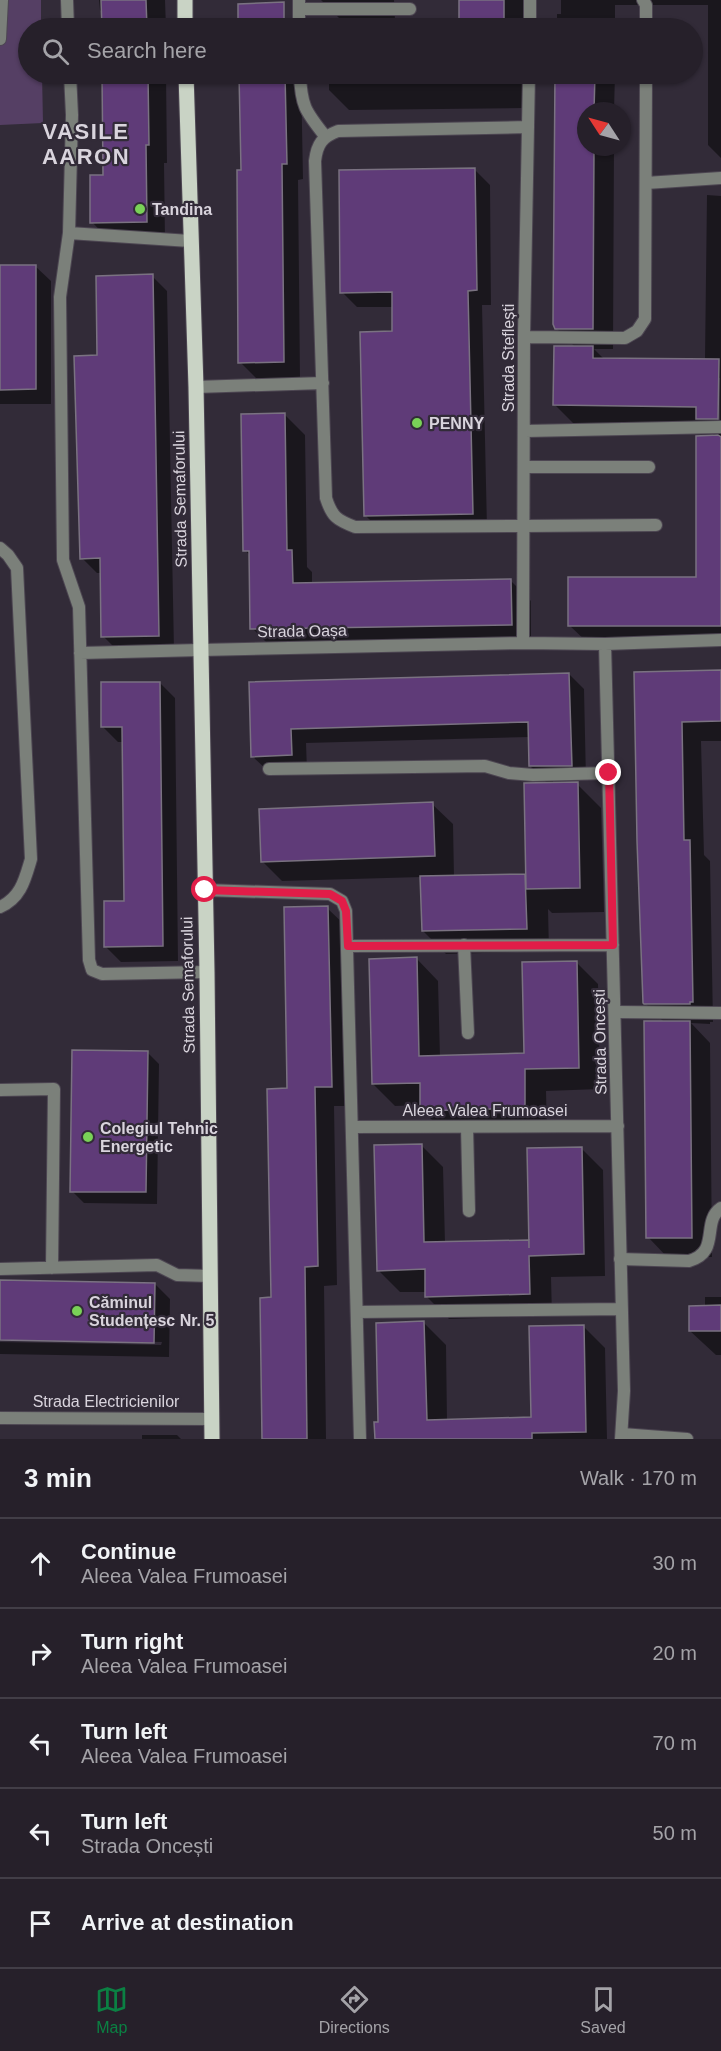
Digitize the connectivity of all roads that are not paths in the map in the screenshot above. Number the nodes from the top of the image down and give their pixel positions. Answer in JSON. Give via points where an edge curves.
{"nodes":[{"id":1,"x":2,"y":0,"type":"edge"},
{"id":2,"x":67,"y":0,"type":"edge"},
{"id":3,"x":185,"y":0,"type":"edge"},
{"id":4,"x":530,"y":0,"type":"edge"},
{"id":5,"x":643,"y":0,"type":"edge"},
{"id":6,"x":299,"y":5,"type":"edge"},
{"id":7,"x":410,"y":5,"type":"edge"},
{"id":8,"x":68,"y":18,"type":"edge"},
{"id":9,"x":185,"y":18,"type":"edge"},
{"id":10,"x":530,"y":18,"type":"edge"},
{"id":11,"x":646,"y":18,"type":"edge"},
{"id":12,"x":0,"y":39,"type":"edge"},
{"id":13,"x":70,"y":84,"type":"edge"},
{"id":14,"x":186,"y":84,"type":"edge"},
{"id":15,"x":300,"y":84,"type":"edge"},
{"id":16,"x":529,"y":84,"type":"edge"},
{"id":17,"x":646,"y":84,"type":"edge"},
{"id":18,"x":528,"y":127,"type":"junction"},
{"id":19,"x":325,"y":136,"type":"junction"},
{"id":20,"x":721,"y":178,"type":"edge"},
{"id":21,"x":646,"y":183,"type":"junction"},
{"id":22,"x":69,"y":233,"type":"junction"},
{"id":23,"x":190,"y":241,"type":"junction"},
{"id":24,"x":524,"y":337,"type":"junction"},
{"id":25,"x":323,"y":382,"type":"junction"},
{"id":26,"x":196,"y":387,"type":"junction"},
{"id":27,"x":721,"y":427,"type":"edge"},
{"id":28,"x":525,"y":431,"type":"junction"},
{"id":29,"x":524,"y":467,"type":"junction"},
{"id":30,"x":649,"y":467,"type":"dead end"},
{"id":31,"x":656,"y":525,"type":"dead end"},
{"id":32,"x":523,"y":526,"type":"junction"},
{"id":33,"x":0,"y":548,"type":"edge"},
{"id":34,"x":721,"y":640,"type":"edge"},
{"id":35,"x":523,"y":643,"type":"junction"},
{"id":36,"x":605,"y":644,"type":"junction"},
{"id":37,"x":200,"y":650,"type":"junction"},
{"id":38,"x":81,"y":654,"type":"junction"},
{"id":39,"x":269,"y":769,"type":"dead end"},
{"id":40,"x":609,"y":773,"type":"junction"},
{"id":41,"x":205,"y":890,"type":"junction"},
{"id":42,"x":0,"y":907,"type":"edge"},
{"id":43,"x":464,"y":945,"type":"junction"},
{"id":44,"x":613,"y":945,"type":"junction"},
{"id":45,"x":348,"y":946,"type":"junction"},
{"id":46,"x":207,"y":972,"type":"junction"},
{"id":47,"x":616,"y":1012,"type":"junction"},
{"id":48,"x":721,"y":1013,"type":"edge"},
{"id":49,"x":468,"y":1033,"type":"dead end"},
{"id":50,"x":0,"y":1090,"type":"edge"},
{"id":51,"x":618,"y":1126,"type":"junction"},
{"id":52,"x":352,"y":1127,"type":"junction"},
{"id":53,"x":467,"y":1127,"type":"junction"},
{"id":54,"x":721,"y":1208,"type":"edge"},
{"id":55,"x":469,"y":1211,"type":"dead end"},
{"id":56,"x":620,"y":1259,"type":"junction"},
{"id":57,"x":52,"y":1268,"type":"junction"},
{"id":58,"x":0,"y":1269,"type":"edge"},
{"id":59,"x":210,"y":1276,"type":"junction"},
{"id":60,"x":621,"y":1309,"type":"junction"},
{"id":61,"x":357,"y":1312,"type":"junction"},
{"id":62,"x":0,"y":1418,"type":"edge"},
{"id":63,"x":211,"y":1419,"type":"junction"},
{"id":64,"x":621,"y":1437,"type":"edge"},
{"id":65,"x":212,"y":1439,"type":"edge"},
{"id":66,"x":360,"y":1439,"type":"edge"},
{"id":67,"x":687,"y":1439,"type":"edge"}],
"edges":[{"from":1,"to":12,"type":"street"},
{"from":2,"to":8,"type":"street"},
{"from":3,"to":9,"type":"main road"},
{"from":4,"to":10,"type":"street"},
{"from":5,"to":11,"type":"street"},
{"from":6,"to":7,"type":"street"},
{"from":13,"to":22,"type":"street"},
{"from":14,"to":23,"type":"main road","name":"Strada Semaforului"},
{"from":15,"to":19,"type":"street","via":[[308,115]]},
{"from":16,"to":18,"type":"street","name":"Strada Steflești"},
{"from":17,"to":21,"type":"street"},
{"from":18,"to":19,"type":"street","via":[[338,131]]},
{"from":18,"to":24,"type":"street","name":"Strada Steflești"},
{"from":19,"to":25,"type":"street","via":[[317,147],[315,161]]},
{"from":20,"to":21,"type":"street"},
{"from":21,"to":24,"type":"street","via":[[645,319],[637,331],[625,338]]},
{"from":22,"to":23,"type":"street"},
{"from":22,"to":38,"type":"street","via":[[60,297],[63,560],[79,607]]},
{"from":23,"to":26,"type":"main road","name":"Strada Semaforului"},
{"from":24,"to":28,"type":"street","name":"Strada Steflești"},
{"from":25,"to":26,"type":"street"},
{"from":25,"to":32,"type":"street","via":[[327,498],[331,513],[342,522],[355,527]]},
{"from":26,"to":37,"type":"main road","name":"Strada Semaforului"},
{"from":27,"to":28,"type":"street"},
{"from":28,"to":29,"type":"street","name":"Strada Steflești"},
{"from":29,"to":30,"type":"street"},
{"from":29,"to":32,"type":"street","name":"Strada Steflești"},
{"from":31,"to":32,"type":"street"},
{"from":32,"to":35,"type":"street","name":"Strada Steflești"},
{"from":33,"to":42,"type":"street","via":[[17,568],[31,859],[16,896]]},
{"from":34,"to":36,"type":"street","name":"Strada Oașa"},
{"from":35,"to":36,"type":"street","name":"Strada Oașa"},
{"from":35,"to":37,"type":"street","name":"Strada Oașa"},
{"from":36,"to":40,"type":"street","name":"Strada Oncești"},
{"from":37,"to":38,"type":"street","name":"Strada Oașa"},
{"from":37,"to":41,"type":"main road","name":"Strada Semaforului"},
{"from":38,"to":46,"type":"street","via":[[92,970],[102,974]]},
{"from":39,"to":40,"type":"street","via":[[485,766],[533,776]]},
{"from":40,"to":44,"type":"street","name":"Strada Oncești"},
{"from":41,"to":45,"type":"street","via":[[330,894],[342,901],[346,911]]},
{"from":41,"to":46,"type":"main road","name":"Strada Semaforului"},
{"from":43,"to":44,"type":"street"},
{"from":43,"to":45,"type":"street"},
{"from":43,"to":49,"type":"street"},
{"from":44,"to":47,"type":"street","name":"Strada Oncești"},
{"from":45,"to":52,"type":"street"},
{"from":46,"to":59,"type":"main road","name":"Strada Semaforului"},
{"from":47,"to":48,"type":"street"},
{"from":47,"to":51,"type":"street","name":"Strada Oncești"},
{"from":50,"to":57,"type":"street","via":[[54,1089]]},
{"from":51,"to":53,"type":"street","name":"Aleea Valea Frumoasei"},
{"from":51,"to":56,"type":"street","name":"Strada Oncești"},
{"from":52,"to":53,"type":"street","name":"Aleea Valea Frumoasei"},
{"from":52,"to":61,"type":"street"},
{"from":53,"to":55,"type":"street"},
{"from":54,"to":56,"type":"street","via":[[714,1214],[707,1248],[700,1258]]},
{"from":56,"to":60,"type":"street","name":"Strada Oncești"},
{"from":57,"to":58,"type":"street"},
{"from":57,"to":59,"type":"street","via":[[157,1265],[177,1275]]},
{"from":59,"to":63,"type":"main road","name":"Strada Semaforului"},
{"from":60,"to":61,"type":"street"},
{"from":60,"to":64,"type":"street","name":"Strada Oncești"},
{"from":61,"to":66,"type":"street"},
{"from":62,"to":63,"type":"street","name":"Strada Electricienilor"},
{"from":63,"to":65,"type":"main road","name":"Strada Semaforului"},
{"from":64,"to":67,"type":"street"}]}
